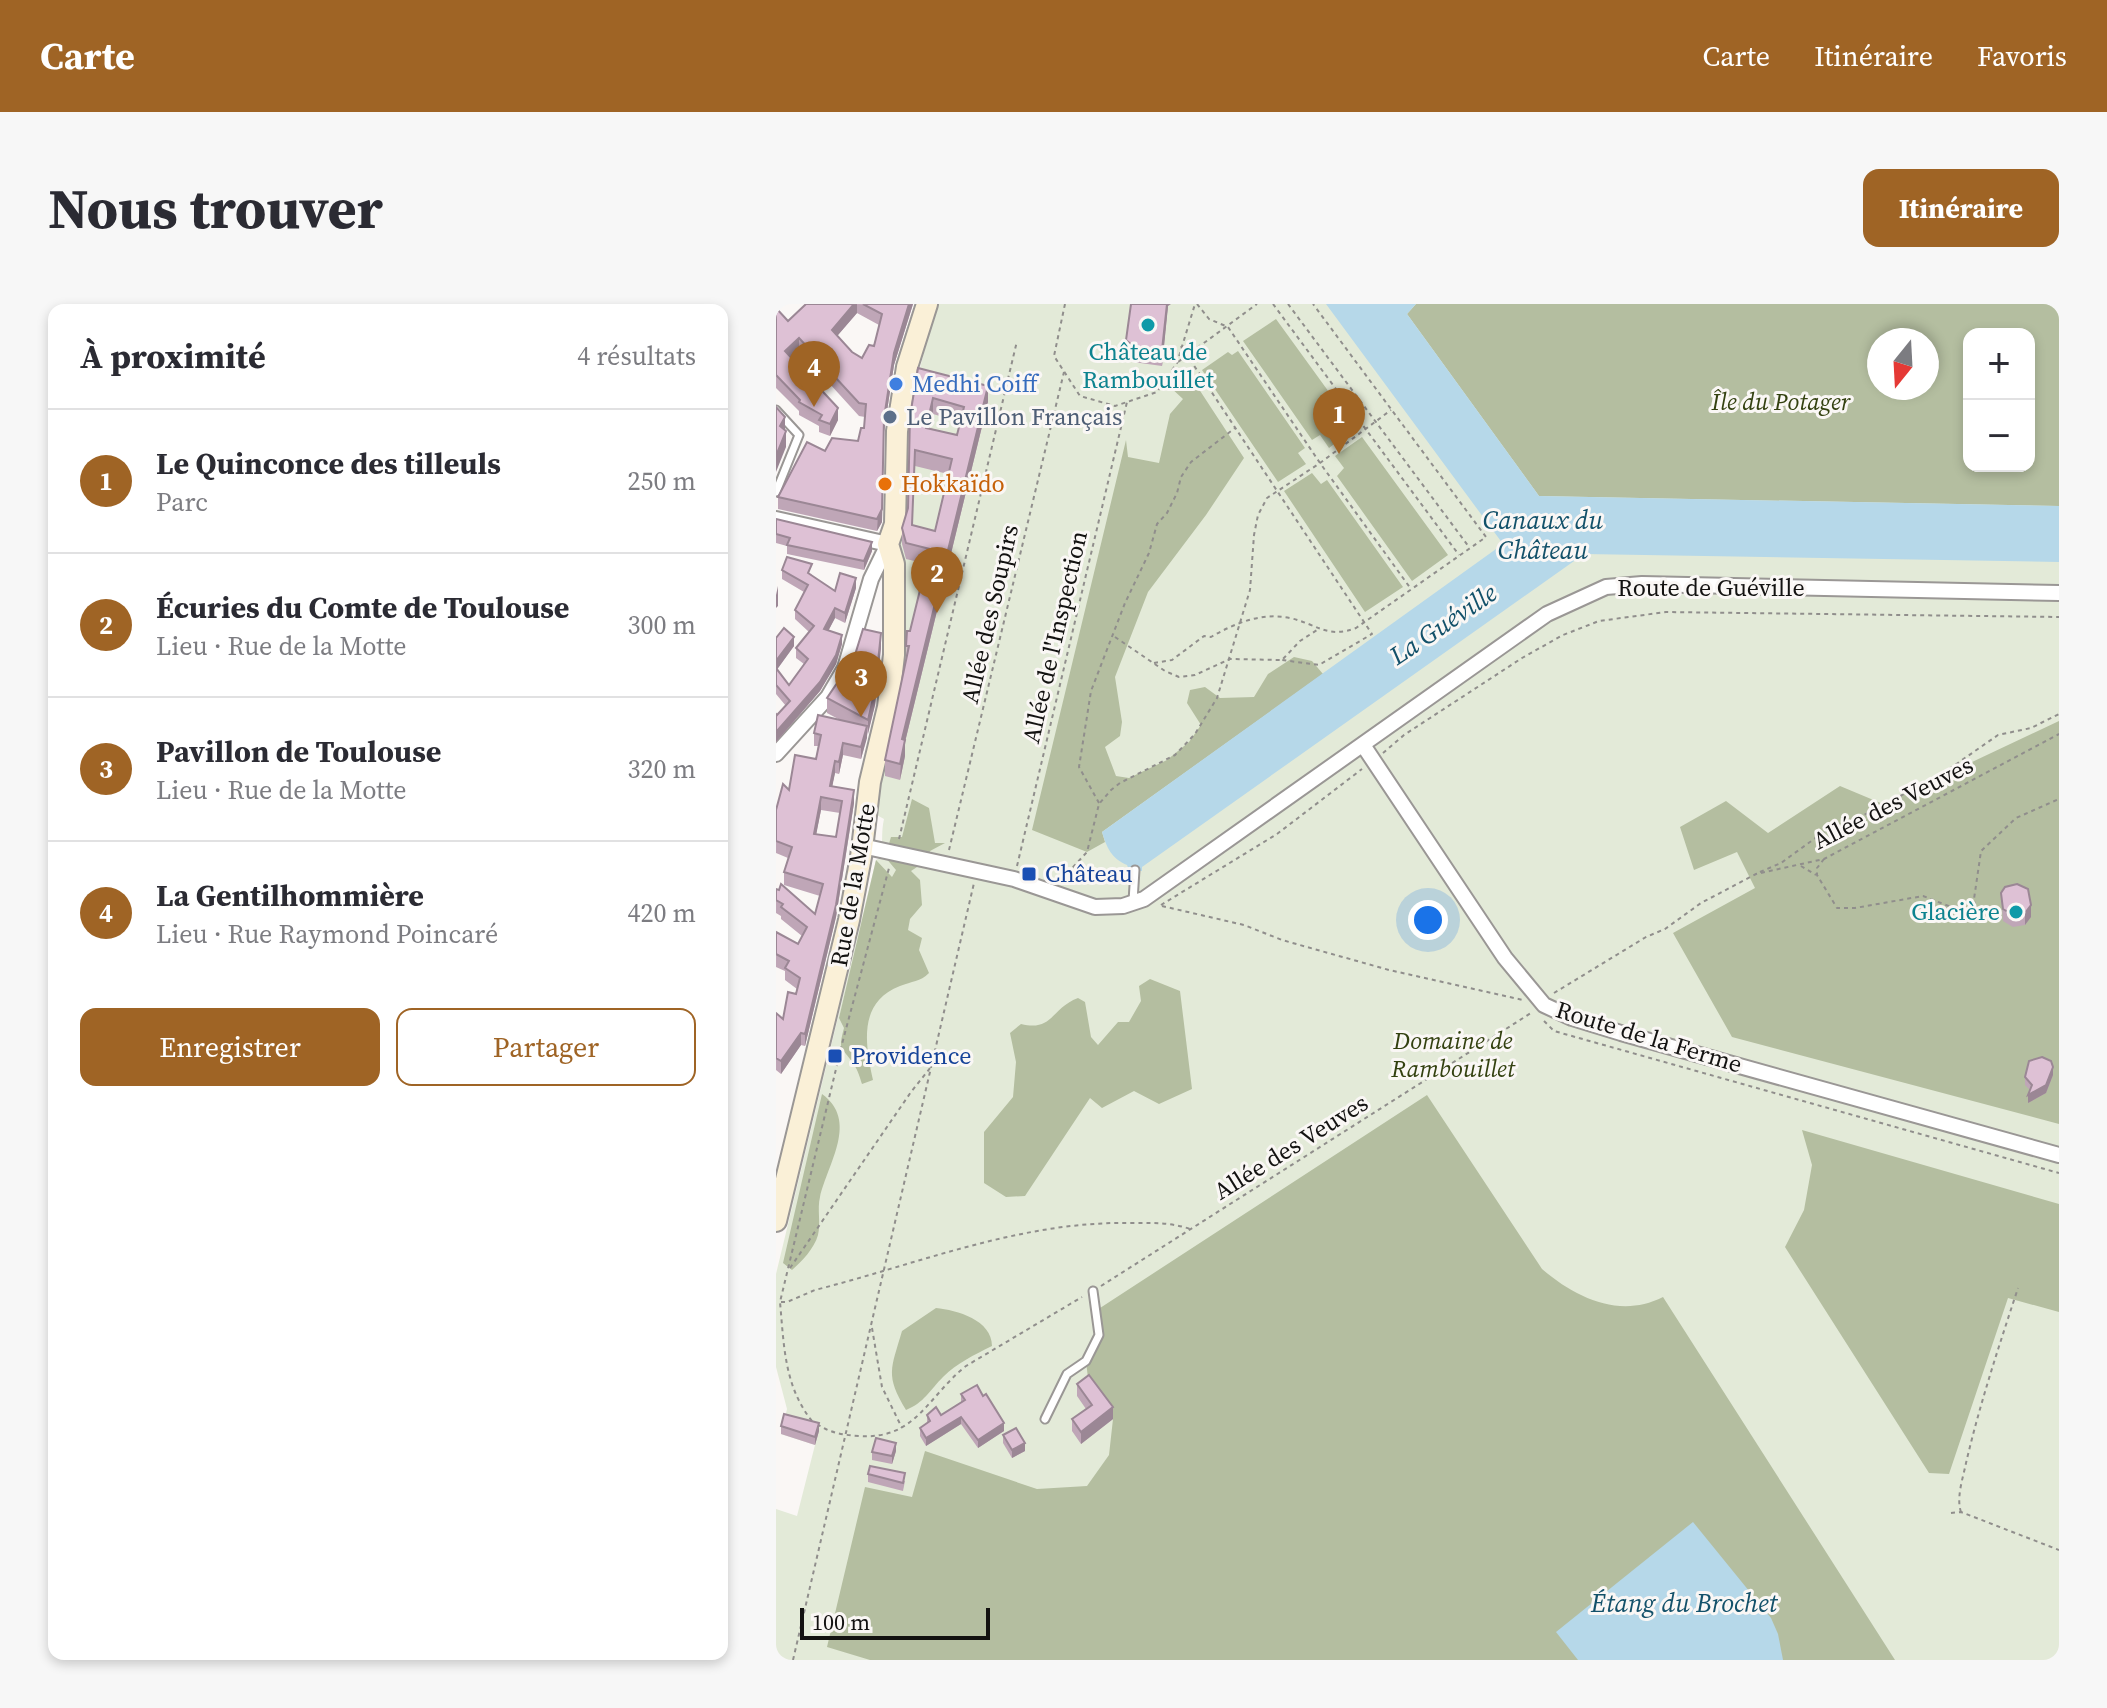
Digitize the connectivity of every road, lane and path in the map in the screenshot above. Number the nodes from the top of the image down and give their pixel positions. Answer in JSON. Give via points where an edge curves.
{"nodes":[{"id":1,"x":927,"y":304,"type":"edge"},
{"id":2,"x":1065,"y":304,"type":"edge"},
{"id":3,"x":1196,"y":304,"type":"edge"},
{"id":4,"x":1257,"y":304,"type":"edge"},
{"id":5,"x":1273,"y":304,"type":"edge"},
{"id":6,"x":1288,"y":304,"type":"edge"},
{"id":7,"x":1313,"y":304,"type":"edge"},
{"id":8,"x":1228,"y":327,"type":"junction"},
{"id":9,"x":1017,"y":341,"type":"dead end"},
{"id":10,"x":1181,"y":346,"type":"junction"},
{"id":11,"x":1188,"y":355,"type":"junction"},
{"id":12,"x":1177,"y":363,"type":"junction"},
{"id":13,"x":1064,"y":372,"type":"junction"},
{"id":14,"x":1127,"y":402,"type":"junction"},
{"id":15,"x":1392,"y":409,"type":"junction"},
{"id":16,"x":776,"y":410,"type":"edge"},
{"id":17,"x":1376,"y":421,"type":"junction"},
{"id":18,"x":1235,"y":428,"type":"junction"},
{"id":19,"x":1365,"y":429,"type":"junction"},
{"id":20,"x":1320,"y":463,"type":"junction"},
{"id":21,"x":1277,"y":491,"type":"junction"},
{"id":22,"x":776,"y":492,"type":"edge"},
{"id":23,"x":776,"y":519,"type":"edge"},
{"id":24,"x":888,"y":544,"type":"junction"},
{"id":25,"x":1470,"y":549,"type":"junction"},
{"id":26,"x":1459,"y":556,"type":"junction"},
{"id":27,"x":1412,"y":590,"type":"junction"},
{"id":28,"x":2059,"y":593,"type":"edge"},
{"id":29,"x":2059,"y":617,"type":"edge"},
{"id":30,"x":1241,"y":622,"type":"junction"},
{"id":31,"x":1364,"y":622,"type":"junction"},
{"id":32,"x":1318,"y":629,"type":"junction"},
{"id":33,"x":1114,"y":636,"type":"junction"},
{"id":34,"x":1230,"y":659,"type":"junction"},
{"id":35,"x":1282,"y":660,"type":"junction"},
{"id":36,"x":1154,"y":663,"type":"junction"},
{"id":37,"x":2059,"y":714,"type":"edge"},
{"id":38,"x":2059,"y":734,"type":"edge"},
{"id":39,"x":1363,"y":745,"type":"junction"},
{"id":40,"x":776,"y":754,"type":"edge"},
{"id":41,"x":1373,"y":761,"type":"junction"},
{"id":42,"x":2059,"y":799,"type":"edge"},
{"id":43,"x":1099,"y":804,"type":"junction"},
{"id":44,"x":862,"y":846,"type":"junction"},
{"id":45,"x":896,"y":852,"type":"junction"},
{"id":46,"x":1824,"y":859,"type":"junction"},
{"id":47,"x":946,"y":862,"type":"junction"},
{"id":48,"x":1800,"y":866,"type":"junction"},
{"id":49,"x":977,"y":870,"type":"junction"},
{"id":50,"x":1135,"y":870,"type":"dead end"},
{"id":51,"x":1756,"y":874,"type":"junction"},
{"id":52,"x":1817,"y":875,"type":"junction"},
{"id":53,"x":1014,"y":879,"type":"junction"},
{"id":54,"x":1051,"y":891,"type":"junction"},
{"id":55,"x":1138,"y":901,"type":"junction"},
{"id":56,"x":1161,"y":905,"type":"junction"},
{"id":57,"x":1544,"y":1005,"type":"junction"},
{"id":58,"x":932,"y":1066,"type":"junction"},
{"id":59,"x":2059,"y":1155,"type":"edge"},
{"id":60,"x":2059,"y":1173,"type":"edge"},
{"id":61,"x":776,"y":1221,"type":"edge"},
{"id":62,"x":1191,"y":1229,"type":"junction"},
{"id":63,"x":789,"y":1270,"type":"junction"},
{"id":64,"x":885,"y":1271,"type":"junction"},
{"id":65,"x":2018,"y":1288,"type":"dead end"},
{"id":66,"x":1093,"y":1291,"type":"junction"},
{"id":67,"x":780,"y":1302,"type":"junction"},
{"id":68,"x":872,"y":1327,"type":"junction"},
{"id":69,"x":776,"y":1328,"type":"edge"},
{"id":70,"x":782,"y":1332,"type":"junction"},
{"id":71,"x":1045,"y":1419,"type":"dead end"},
{"id":72,"x":902,"y":1429,"type":"junction"},
{"id":73,"x":847,"y":1436,"type":"junction"},
{"id":74,"x":1961,"y":1512,"type":"junction"},
{"id":75,"x":1951,"y":1513,"type":"dead end"},
{"id":76,"x":2059,"y":1550,"type":"edge"},
{"id":77,"x":793,"y":1660,"type":"edge"}],
"edges":[{"from":1,"to":24,"type":"street","name":"Rue de la Motte","via":[[907,367],[897,431],[895,524]]},
{"from":2,"to":13,"type":"path","via":[[1054,356]]},
{"from":3,"to":8,"type":"path","via":[[1209,319]]},
{"from":3,"to":10,"type":"path"},
{"from":4,"to":8,"type":"path"},
{"from":5,"to":19,"type":"path"},
{"from":6,"to":17,"type":"path"},
{"from":7,"to":15,"type":"path"},
{"from":8,"to":11,"type":"path"},
{"from":8,"to":20,"type":"path"},
{"from":9,"to":45,"type":"path"},
{"from":10,"to":11,"type":"path"},
{"from":10,"to":12,"type":"path"},
{"from":11,"to":12,"type":"path"},
{"from":11,"to":18,"type":"path"},
{"from":12,"to":14,"type":"path","via":[[1157,392]]},
{"from":13,"to":14,"type":"path","via":[[1080,396],[1115,406]]},
{"from":13,"to":47,"type":"path","name":"Allée des Soupirs"},
{"from":14,"to":53,"type":"path","name":"Allée de l'Inspection"},
{"from":15,"to":17,"type":"path"},
{"from":15,"to":25,"type":"path","via":[[1486,537]]},
{"from":16,"to":22,"type":"lane","via":[[799,435]]},
{"from":17,"to":19,"type":"path"},
{"from":17,"to":25,"type":"path"},
{"from":18,"to":21,"type":"path"},
{"from":18,"to":33,"type":"path","via":[[1191,462],[1181,477]]},
{"from":19,"to":20,"type":"path"},
{"from":19,"to":26,"type":"path"},
{"from":20,"to":21,"type":"path"},
{"from":20,"to":27,"type":"path"},
{"from":21,"to":30,"type":"path","via":[[1258,515],[1252,579]]},
{"from":21,"to":31,"type":"path"},
{"from":23,"to":24,"type":"street"},
{"from":24,"to":40,"type":"street","via":[[871,579],[845,668],[828,697]]},
{"from":24,"to":44,"type":"street","name":"Rue de la Motte","via":[[894,564],[894,655]]},
{"from":25,"to":26,"type":"path"},
{"from":26,"to":27,"type":"path"},
{"from":27,"to":31,"type":"path"},
{"from":28,"to":39,"type":"street","name":"Route de Guéville","via":[[1606,587],[1547,614]]},
{"from":29,"to":41,"type":"path","via":[[1666,612],[1599,621],[1522,658]]},
{"from":30,"to":32,"type":"path","via":[[1269,616]]},
{"from":30,"to":34,"type":"path"},
{"from":30,"to":36,"type":"path","via":[[1204,636],[1172,660]]},
{"from":31,"to":32,"type":"path","via":[[1343,633]]},
{"from":31,"to":35,"type":"path","via":[[1372,634],[1319,665]]},
{"from":32,"to":35,"type":"path"},
{"from":33,"to":36,"type":"path"},
{"from":33,"to":43,"type":"path","via":[[1091,691],[1079,767]]},
{"from":34,"to":35,"type":"path"},
{"from":34,"to":36,"type":"path","via":[[1185,677]]},
{"from":34,"to":43,"type":"path","via":[[1217,698],[1189,742],[1167,760],[1120,783]]},
{"from":37,"to":51,"type":"path","via":[[2031,728],[1998,735],[1942,774],[1821,834]]},
{"from":38,"to":46,"type":"path","name":"Allée des Veuves"},
{"from":39,"to":41,"type":"street","name":"Route de la Ferme"},
{"from":39,"to":55,"type":"street","name":"Route de Guéville"},
{"from":41,"to":56,"type":"path","via":[[1277,834]]},
{"from":41,"to":57,"type":"street","name":"Route de la Ferme","via":[[1505,958]]},
{"from":42,"to":52,"type":"path","via":[[2016,818],[1981,851],[1976,913],[1923,896],[1837,908]]},
{"from":43,"to":54,"type":"path","via":[[1087,852]]},
{"from":44,"to":45,"type":"street"},
{"from":44,"to":61,"type":"street","name":"Rue de la Motte","via":[[841,958]]},
{"from":45,"to":47,"type":"street"},
{"from":45,"to":63,"type":"path","via":[[885,876]]},
{"from":46,"to":48,"type":"path","name":"Allée des Veuves"},
{"from":46,"to":52,"type":"path"},
{"from":47,"to":49,"type":"street"},
{"from":48,"to":51,"type":"path","name":"Allée des Veuves"},
{"from":48,"to":52,"type":"path"},
{"from":49,"to":53,"type":"street"},
{"from":49,"to":58,"type":"path"},
{"from":50,"to":55,"type":"lane"},
{"from":51,"to":57,"type":"path","name":"Allée des Veuves","via":[[1557,990]]},
{"from":53,"to":54,"type":"street"},
{"from":54,"to":55,"type":"street","via":[[1095,907]]},
{"from":55,"to":56,"type":"path"},
{"from":56,"to":57,"type":"path","via":[[1389,970]]},
{"from":57,"to":59,"type":"street","name":"Route de la Ferme","via":[[1621,1033]]},
{"from":57,"to":60,"type":"path","via":[[1542,1018],[1554,1031]]},
{"from":57,"to":62,"type":"path","name":"Allée des Veuves"},
{"from":58,"to":63,"type":"path"},
{"from":58,"to":64,"type":"path"},
{"from":62,"to":64,"type":"path","via":[[1174,1223],[1090,1222],[1027,1232]]},
{"from":62,"to":66,"type":"path","name":"Allée des Veuves"},
{"from":63,"to":67,"type":"path"},
{"from":64,"to":67,"type":"path"},
{"from":64,"to":68,"type":"path"},
{"from":65,"to":74,"type":"path","via":[[1979,1406]]},
{"from":66,"to":71,"type":"lane","via":[[1099,1335],[1086,1361],[1067,1374]]},
{"from":66,"to":72,"type":"path","name":"Allée des Veuves","via":[[966,1366]]},
{"from":67,"to":70,"type":"path"},
{"from":68,"to":72,"type":"path","via":[[882,1387]]},
{"from":68,"to":73,"type":"path"},
{"from":69,"to":70,"type":"path"},
{"from":70,"to":73,"type":"path","via":[[790,1383],[810,1419]]},
{"from":72,"to":73,"type":"path","via":[[877,1437]]},
{"from":73,"to":77,"type":"path"},
{"from":74,"to":75,"type":"path"},
{"from":74,"to":76,"type":"path"}]}
